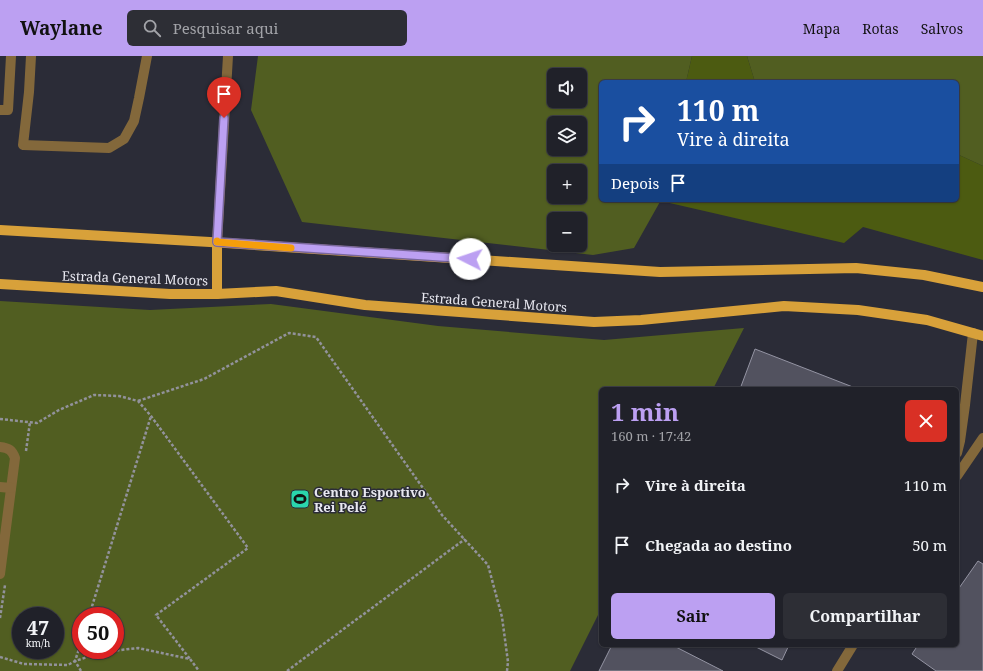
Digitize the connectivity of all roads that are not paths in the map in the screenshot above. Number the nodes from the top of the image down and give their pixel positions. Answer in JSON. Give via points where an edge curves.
{"nodes":[{"id":1,"x":11,"y":56,"type":"edge"},
{"id":2,"x":31,"y":56,"type":"edge"},
{"id":3,"x":147,"y":56,"type":"edge"},
{"id":4,"x":228,"y":56,"type":"edge"},
{"id":5,"x":0,"y":110,"type":"edge"},
{"id":6,"x":0,"y":230,"type":"edge"},
{"id":7,"x":217,"y":242,"type":"junction"},
{"id":8,"x":0,"y":284,"type":"edge"},
{"id":9,"x":983,"y":287,"type":"edge"},
{"id":10,"x":217,"y":294,"type":"junction"},
{"id":11,"x":978,"y":334,"type":"edge"},
{"id":12,"x":983,"y":438,"type":"edge"},
{"id":13,"x":959,"y":445,"type":"edge"},
{"id":14,"x":0,"y":447,"type":"edge"},
{"id":15,"x":959,"y":473,"type":"edge"},
{"id":16,"x":0,"y":486,"type":"edge"},
{"id":17,"x":12,"y":488,"type":"junction"},
{"id":18,"x":3,"y":528,"type":"edge"},
{"id":19,"x":0,"y":570,"type":"edge"},
{"id":20,"x":852,"y":647,"type":"edge"},
{"id":21,"x":838,"y":671,"type":"edge"}],
"edges":[{"from":1,"to":5,"type":"lane","via":[[8,110]]},
{"from":2,"to":3,"type":"lane","via":[[23,144],[109,148],[124,139],[134,121]]},
{"from":4,"to":7,"type":"lane"},
{"from":6,"to":7,"type":"main road"},
{"from":7,"to":9,"type":"main road","via":[[660,272],[856,268],[924,275]]},
{"from":7,"to":10,"type":"main road"},
{"from":8,"to":10,"type":"main road","name":"Estrada General Motors","via":[[170,294]]},
{"from":10,"to":11,"type":"main road","name":"Estrada General Motors","via":[[276,291],[365,305],[594,322],[784,306],[858,310],[928,320]]},
{"from":11,"to":13,"type":"lane"},
{"from":12,"to":15,"type":"lane"},
{"from":14,"to":17,"type":"lane","via":[[13,452],[15,458]]},
{"from":16,"to":17,"type":"lane"},
{"from":17,"to":18,"type":"lane"},
{"from":18,"to":19,"type":"lane"},
{"from":20,"to":21,"type":"lane"}]}
